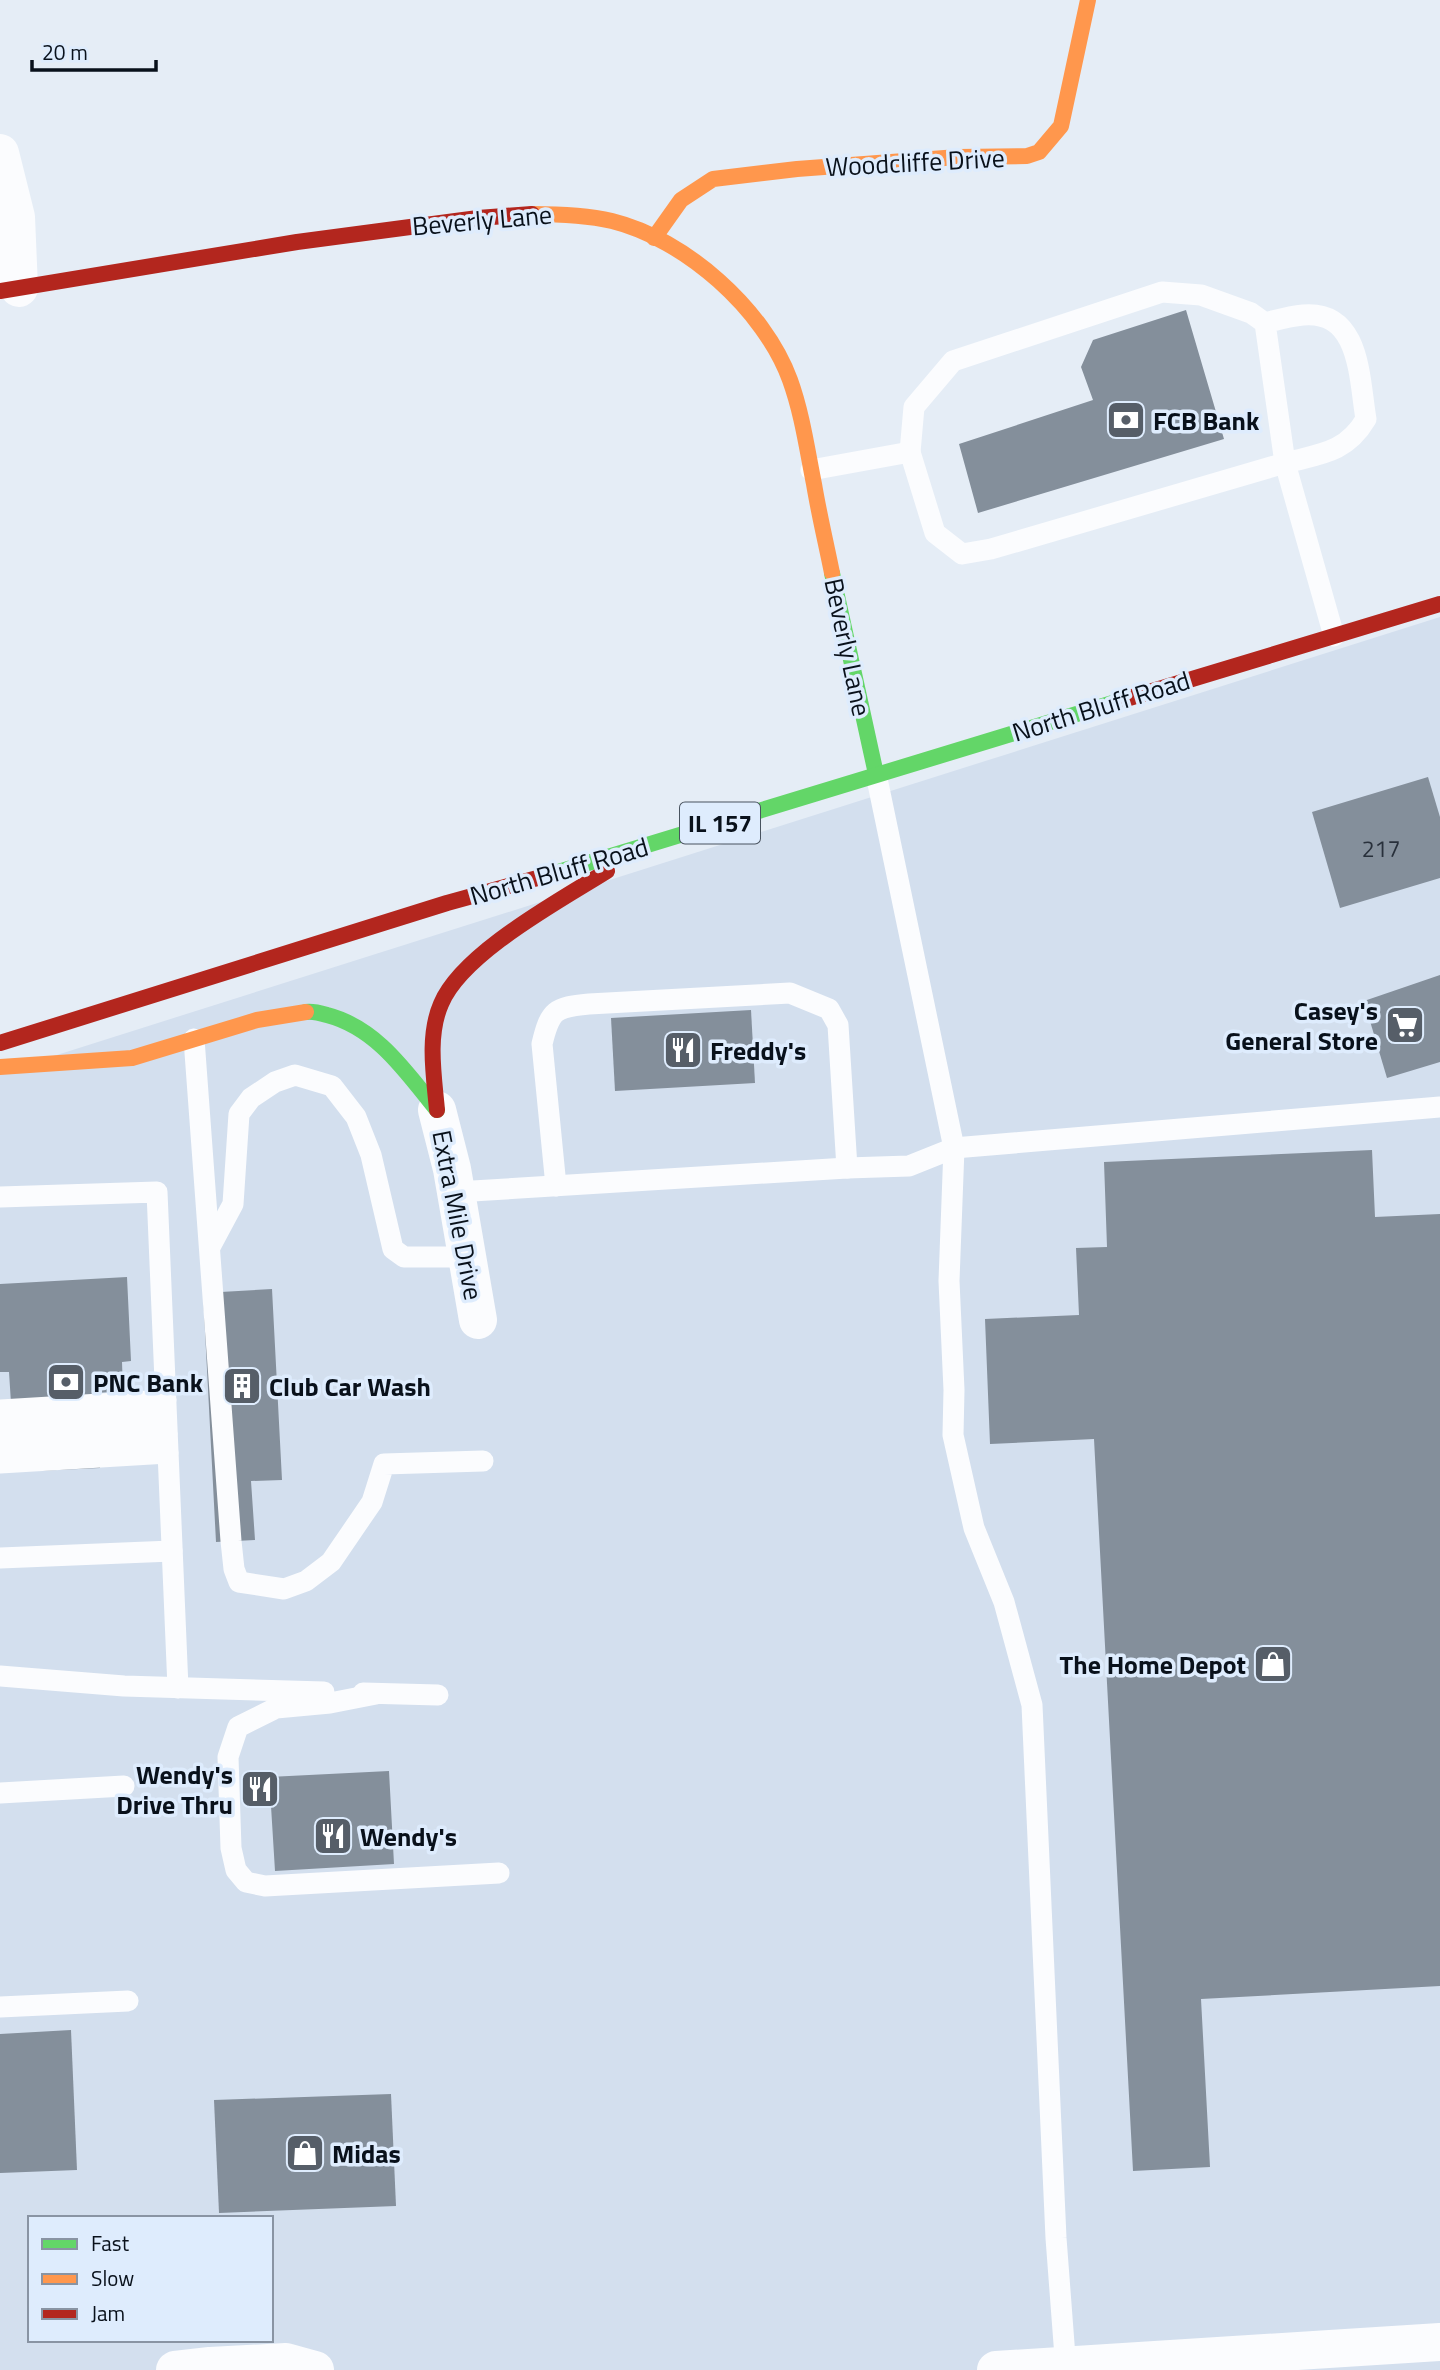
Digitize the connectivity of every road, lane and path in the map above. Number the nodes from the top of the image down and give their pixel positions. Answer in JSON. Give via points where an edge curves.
{"nodes":[{"id":1,"x":1088,"y":0,"type":"edge"},
{"id":2,"x":0,"y":153,"type":"edge"},
{"id":3,"x":654,"y":238,"type":"junction"},
{"id":4,"x":9,"y":289,"type":"edge"},
{"id":5,"x":1265,"y":323,"type":"junction"},
{"id":6,"x":910,"y":452,"type":"junction"},
{"id":7,"x":1285,"y":463,"type":"junction"},
{"id":8,"x":811,"y":470,"type":"junction"},
{"id":9,"x":1440,"y":604,"type":"edge"},
{"id":10,"x":1334,"y":636,"type":"junction"},
{"id":11,"x":876,"y":775,"type":"junction"},
{"id":12,"x":643,"y":847,"type":"junction"},
{"id":13,"x":194,"y":1039,"type":"junction"},
{"id":14,"x":0,"y":1043,"type":"edge"},
{"id":15,"x":0,"y":1066,"type":"edge"},
{"id":16,"x":1440,"y":1107,"type":"edge"},
{"id":17,"x":437,"y":1110,"type":"junction"},
{"id":18,"x":954,"y":1148,"type":"junction"},
{"id":19,"x":847,"y":1168,"type":"junction"},
{"id":20,"x":556,"y":1186,"type":"junction"},
{"id":21,"x":456,"y":1192,"type":"junction"},
{"id":22,"x":0,"y":1197,"type":"edge"},
{"id":23,"x":209,"y":1247,"type":"junction"},
{"id":24,"x":468,"y":1257,"type":"junction"},
{"id":25,"x":478,"y":1320,"type":"dead end"},
{"id":26,"x":0,"y":1410,"type":"edge"},
{"id":27,"x":0,"y":1427,"type":"edge"},
{"id":28,"x":167,"y":1427,"type":"junction"},
{"id":29,"x":0,"y":1444,"type":"edge"},
{"id":30,"x":483,"y":1461,"type":"dead end"},
{"id":31,"x":0,"y":1463,"type":"edge"},
{"id":32,"x":172,"y":1551,"type":"junction"},
{"id":33,"x":0,"y":1558,"type":"edge"},
{"id":34,"x":0,"y":1676,"type":"edge"},
{"id":35,"x":178,"y":1688,"type":"junction"},
{"id":36,"x":376,"y":1693,"type":"junction"},
{"id":37,"x":438,"y":1695,"type":"dead end"},
{"id":38,"x":124,"y":1786,"type":"dead end"},
{"id":39,"x":0,"y":1793,"type":"edge"},
{"id":40,"x":499,"y":1872,"type":"dead end"},
{"id":41,"x":128,"y":2001,"type":"dead end"},
{"id":42,"x":0,"y":2007,"type":"edge"},
{"id":43,"x":1440,"y":2343,"type":"edge"},
{"id":44,"x":1065,"y":2368,"type":"edge"},
{"id":45,"x":175,"y":2370,"type":"edge"},
{"id":46,"x":314,"y":2370,"type":"edge"},
{"id":47,"x":996,"y":2370,"type":"edge"}],
"edges":[{"from":1,"to":3,"type":"main road","name":"Woodcliffe Drive","via":[[1060,126],[1039,152],[713,179],[681,200]]},
{"from":2,"to":4,"type":"street","via":[[16,217]]},
{"from":3,"to":4,"type":"main road","name":"Beverly Lane","via":[[616,221],[566,213],[510,214],[353,233]]},
{"from":3,"to":8,"type":"main road","name":"Beverly Lane","via":[[700,266],[748,308],[772,341],[800,412]]},
{"from":5,"to":6,"type":"lane","via":[[1251,313],[1201,295],[1163,292],[953,361],[914,407]]},
{"from":5,"to":7,"type":"lane"},
{"from":5,"to":7,"type":"lane","via":[[1305,315],[1329,319],[1346,332],[1354,348],[1366,419],[1356,436],[1334,451]]},
{"from":6,"to":7,"type":"lane","via":[[935,533],[962,554]]},
{"from":6,"to":8,"type":"lane"},
{"from":7,"to":10,"type":"lane"},
{"from":8,"to":11,"type":"main road","name":"Beverly Lane"},
{"from":9,"to":10,"type":"main road","name":"North Bluff Road","number":"IL 157"},
{"from":10,"to":11,"type":"main road","name":"North Bluff Road","number":"IL 157"},
{"from":11,"to":12,"type":"main road","name":"North Bluff Road","number":"IL 157"},
{"from":11,"to":18,"type":"lane"},
{"from":12,"to":14,"type":"main road","name":"North Bluff Road","number":"IL 157","via":[[434,907]]},
{"from":12,"to":17,"type":"main road","via":[[497,944],[453,982],[442,1001],[432,1051]]},
{"from":13,"to":15,"type":"main road","via":[[132,1058]]},
{"from":13,"to":17,"type":"main road","via":[[284,1014],[311,1011],[345,1020],[392,1056]]},
{"from":13,"to":23,"type":"lane"},
{"from":16,"to":18,"type":"lane"},
{"from":17,"to":21,"type":"street","name":"Extra Mile Drive"},
{"from":18,"to":19,"type":"lane","via":[[909,1166]]},
{"from":18,"to":44,"type":"lane","via":[[949,1281],[953,1435],[974,1528],[1004,1602],[1032,1705]]},
{"from":19,"to":20,"type":"lane"},
{"from":19,"to":20,"type":"lane","via":[[838,1025],[829,1009],[790,993],[565,1006],[551,1015],[542,1044]]},
{"from":20,"to":21,"type":"lane"},
{"from":21,"to":24,"type":"street","name":"Extra Mile Drive"},
{"from":22,"to":28,"type":"lane","via":[[157,1192]]},
{"from":23,"to":24,"type":"lane","via":[[233,1204],[239,1114],[251,1098],[295,1075],[332,1086],[356,1117],[371,1155],[393,1249],[404,1257]]},
{"from":23,"to":30,"type":"lane","via":[[234,1569],[239,1582],[284,1589],[306,1581],[331,1562],[372,1502],[384,1464]]},
{"from":24,"to":25,"type":"street","name":"Extra Mile Drive"},
{"from":26,"to":28,"type":"lane"},
{"from":27,"to":28,"type":"lane"},
{"from":28,"to":29,"type":"lane"},
{"from":28,"to":31,"type":"lane"},
{"from":28,"to":32,"type":"lane"},
{"from":32,"to":33,"type":"lane"},
{"from":32,"to":35,"type":"lane"},
{"from":34,"to":35,"type":"lane"},
{"from":35,"to":36,"type":"lane"},
{"from":36,"to":37,"type":"lane"},
{"from":36,"to":40,"type":"lane","via":[[276,1708],[238,1727],[228,1757],[236,1870],[246,1882],[265,1886]]},
{"from":38,"to":39,"type":"lane"},
{"from":41,"to":42,"type":"lane"},
{"from":43,"to":44,"type":"street"},
{"from":44,"to":47,"type":"street"},
{"from":45,"to":46,"type":"street","via":[[286,2362]]}]}
